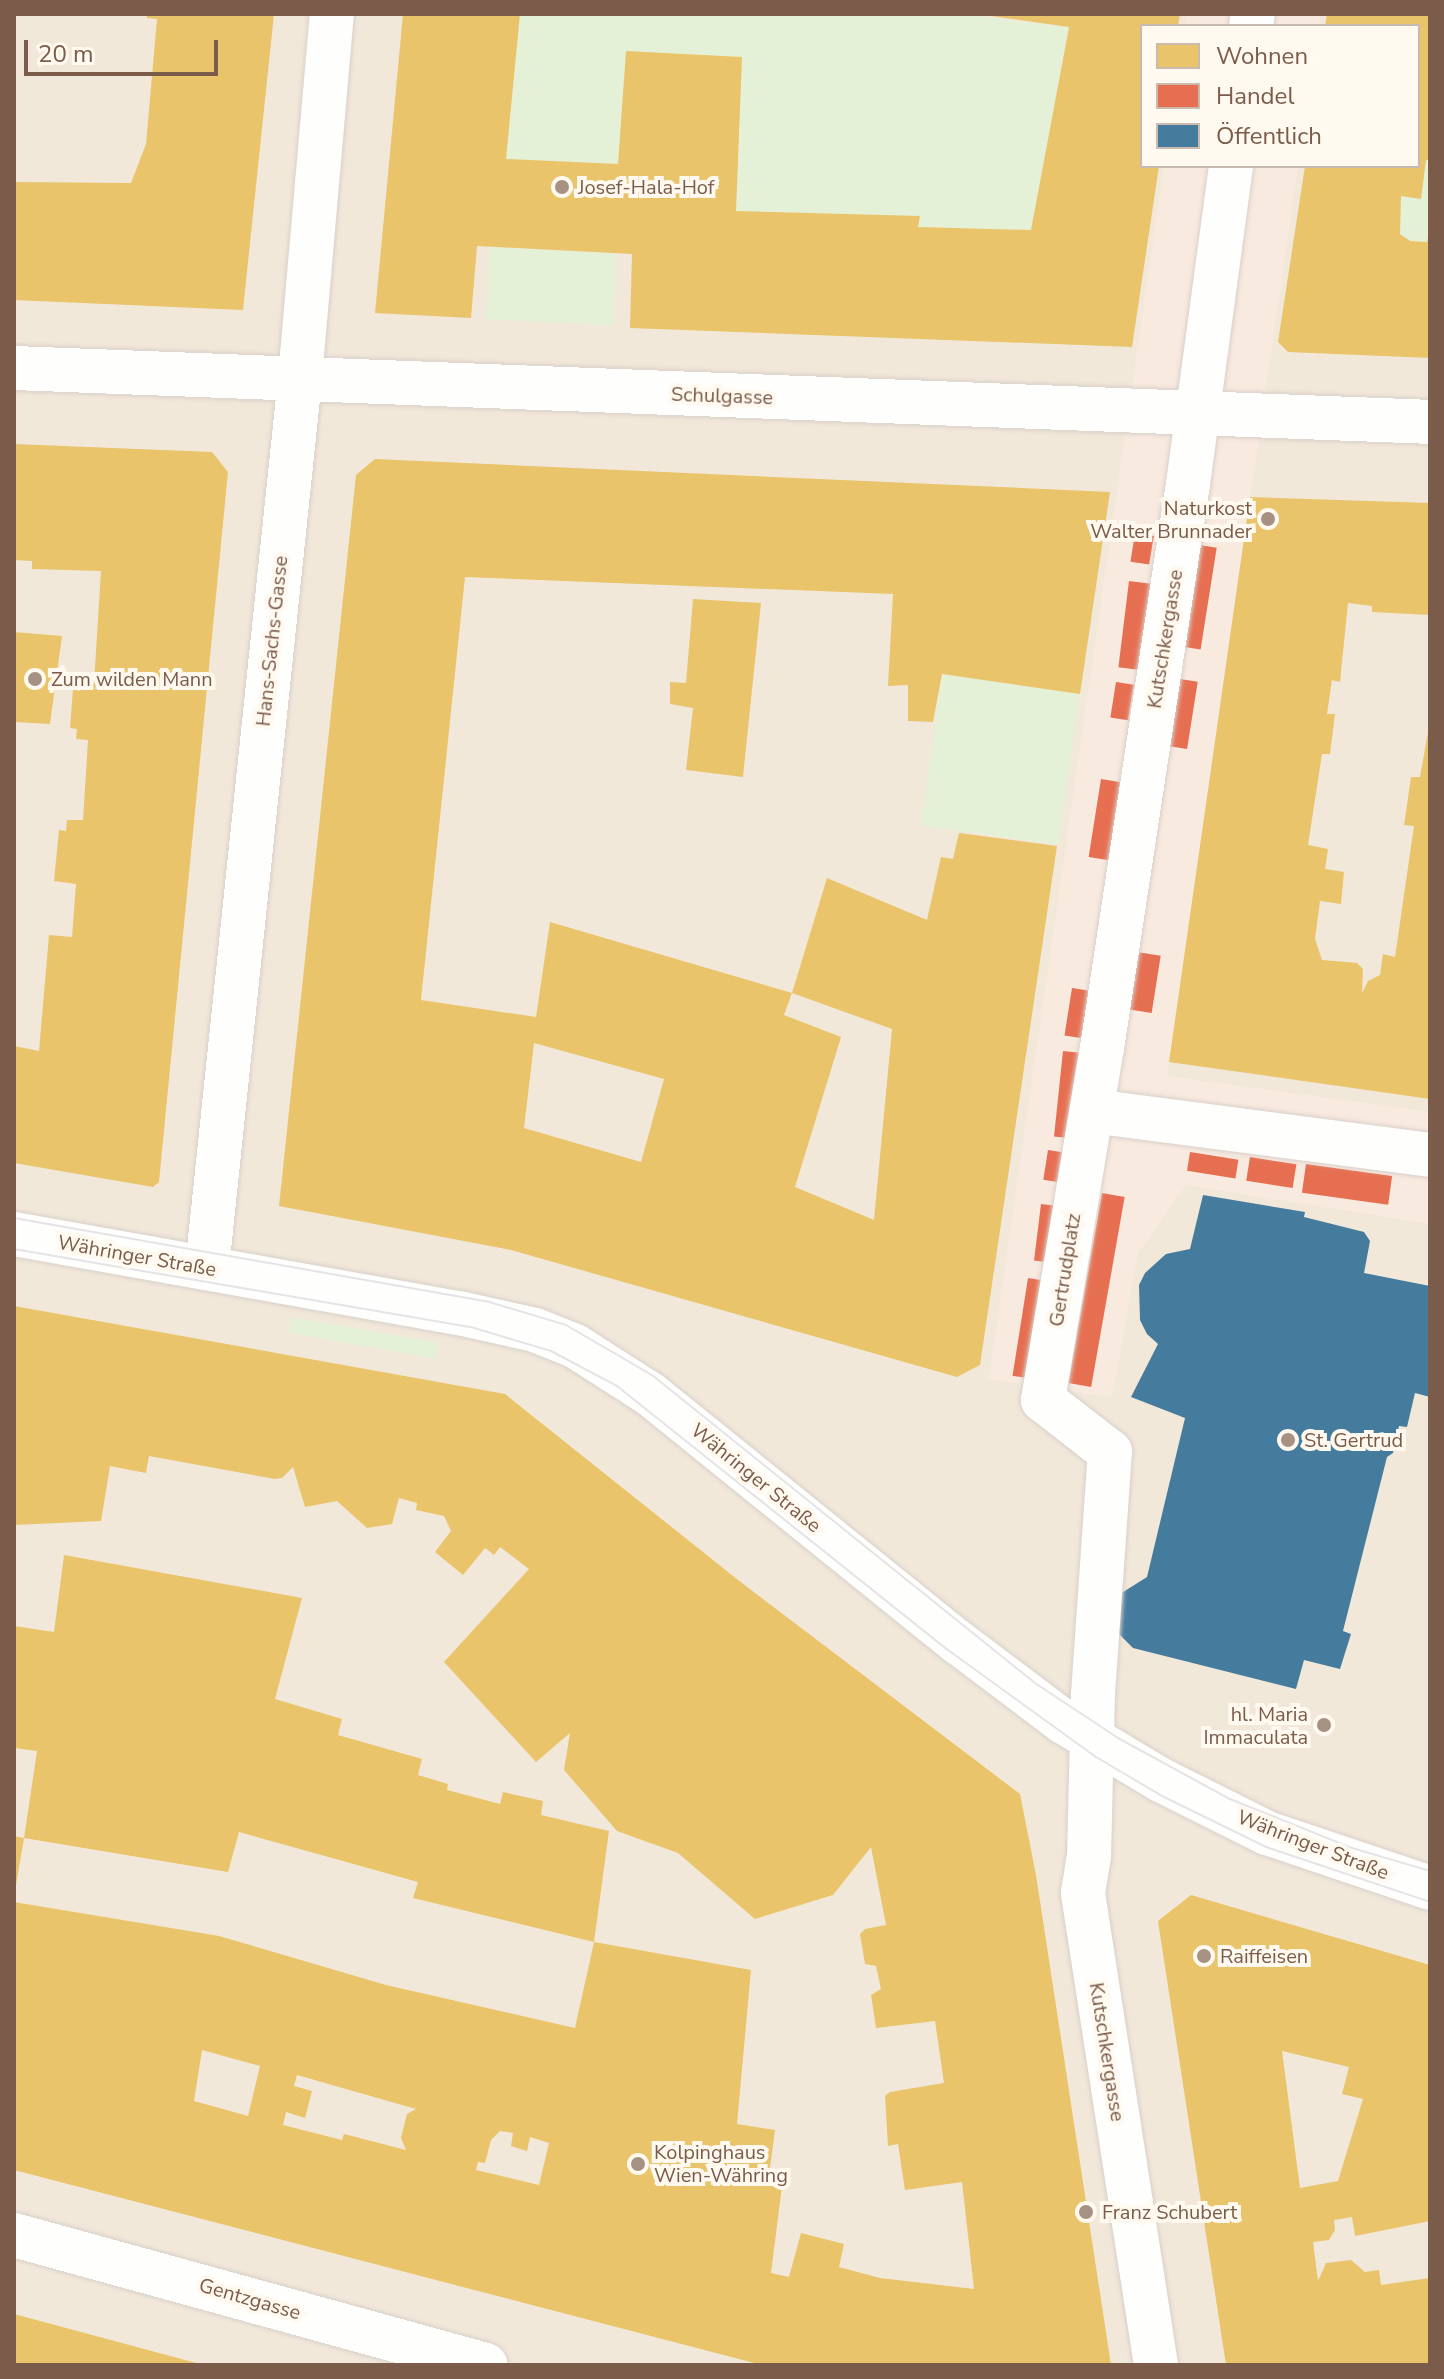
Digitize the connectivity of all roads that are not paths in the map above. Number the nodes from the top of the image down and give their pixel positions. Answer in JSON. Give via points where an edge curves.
{"nodes":[{"id":1,"x":332,"y":14,"type":"edge"},
{"id":2,"x":1231,"y":168,"type":"edge"},
{"id":3,"x":14,"y":368,"type":"edge"},
{"id":4,"x":300,"y":378,"type":"junction"},
{"id":5,"x":1197,"y":414,"type":"junction"},
{"id":6,"x":1421,"y":421,"type":"edge"},
{"id":7,"x":1092,"y":1111,"type":"junction"},
{"id":8,"x":1430,"y":1155,"type":"edge"},
{"id":9,"x":14,"y":1234,"type":"edge"},
{"id":10,"x":207,"y":1268,"type":"junction"},
{"id":11,"x":1091,"y":1738,"type":"junction"},
{"id":12,"x":1430,"y":1888,"type":"edge"},
{"id":13,"x":14,"y":2235,"type":"edge"},
{"id":14,"x":485,"y":2365,"type":"edge"},
{"id":15,"x":1156,"y":2365,"type":"edge"}],
"edges":[{"from":1,"to":4,"type":"street","name":"Hans-Sachs-Gasse"},
{"from":2,"to":5,"type":"street","name":"Kutschkergasse"},
{"from":3,"to":4,"type":"street","name":"Schulgasse"},
{"from":4,"to":5,"type":"street","name":"Schulgasse"},
{"from":4,"to":10,"type":"street","name":"Hans-Sachs-Gasse"},
{"from":5,"to":6,"type":"street","name":"Schulgasse"},
{"from":5,"to":7,"type":"street","name":"Kutschkergasse"},
{"from":7,"to":8,"type":"street"},
{"from":7,"to":11,"type":"street","name":"Gertrudplatz","via":[[1043,1400],[1110,1452]]},
{"from":9,"to":10,"type":"street","name":"Währinger Straße"},
{"from":10,"to":11,"type":"street","name":"Währinger Straße","via":[[472,1316],[535,1330],[575,1346],[650,1394],[959,1643]]},
{"from":11,"to":12,"type":"street","name":"Währinger Straße","via":[[1267,1833]]},
{"from":11,"to":15,"type":"street","name":"Kutschkergasse","via":[[1089,1857],[1083,1893]]},
{"from":13,"to":14,"type":"street","name":"Gentzgasse"}]}
